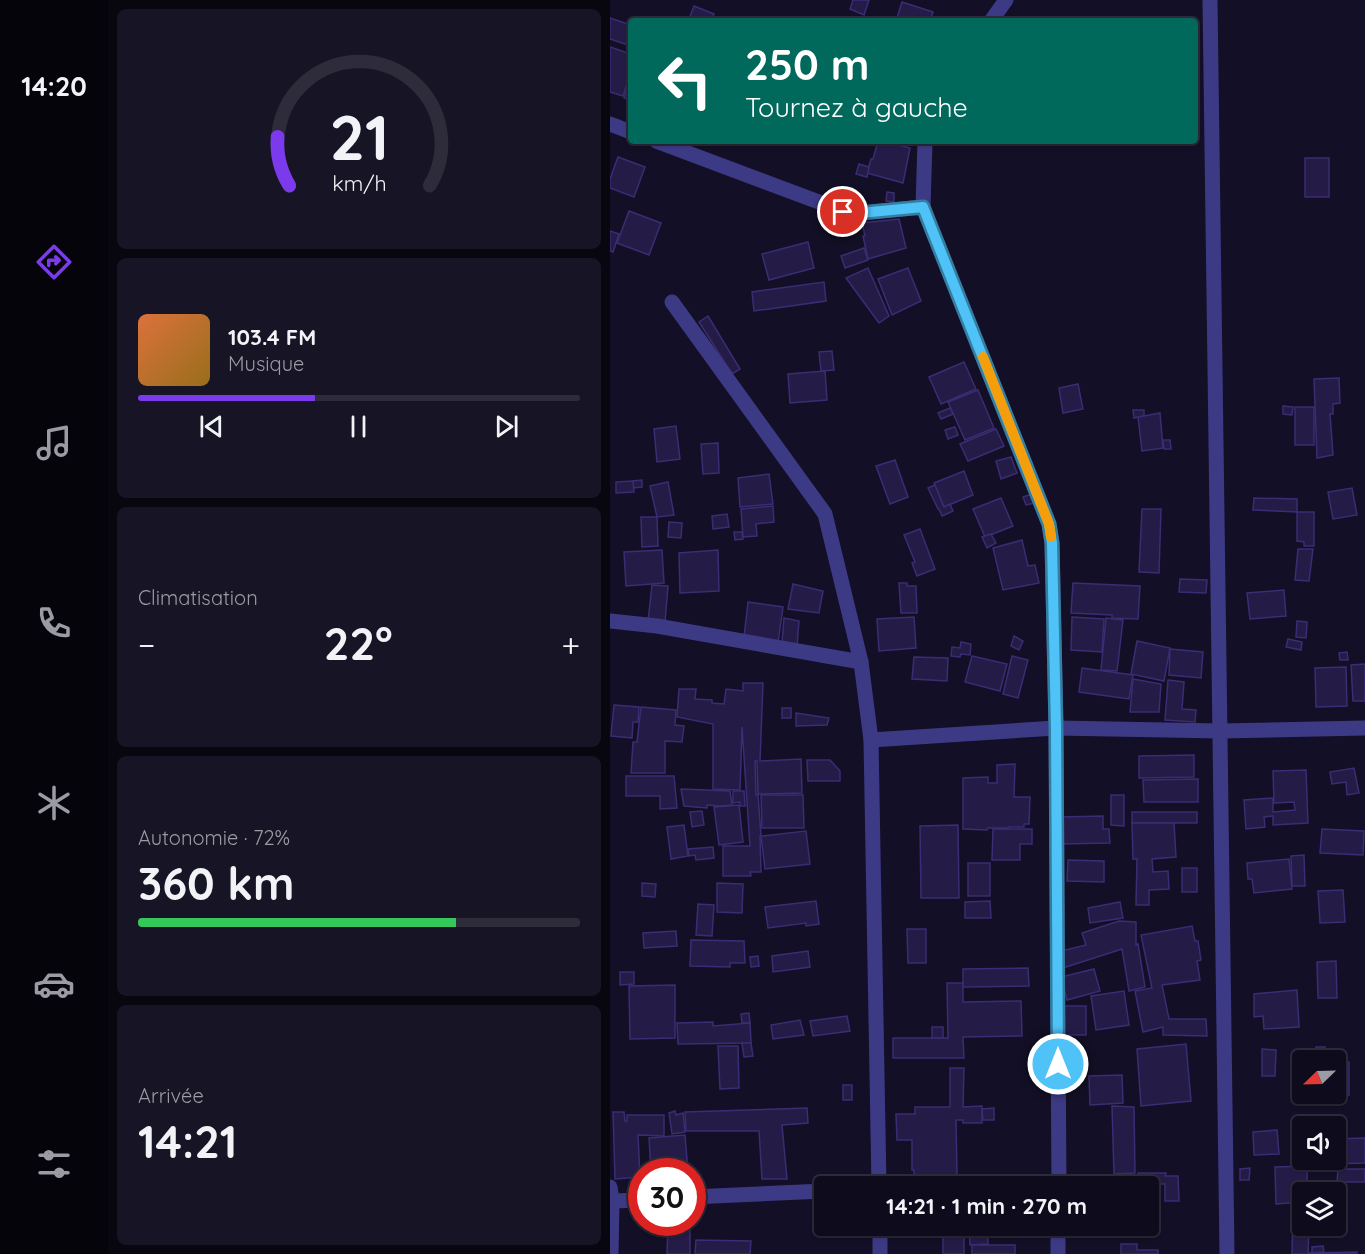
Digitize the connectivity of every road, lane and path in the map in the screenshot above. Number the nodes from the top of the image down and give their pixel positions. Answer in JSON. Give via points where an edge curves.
{"nodes":[{"id":1,"x":1006,"y":0,"type":"edge"},
{"id":2,"x":1210,"y":0,"type":"edge"},
{"id":3,"x":993,"y":18,"type":"edge"},
{"id":4,"x":610,"y":124,"type":"edge"},
{"id":5,"x":628,"y":131,"type":"edge"},
{"id":6,"x":664,"y":144,"type":"edge"},
{"id":7,"x":925,"y":144,"type":"edge"},
{"id":8,"x":923,"y":207,"type":"junction"},
{"id":9,"x":672,"y":302,"type":"dead end"},
{"id":10,"x":610,"y":621,"type":"edge"},
{"id":11,"x":860,"y":662,"type":"junction"},
{"id":12,"x":1056,"y":728,"type":"junction"},
{"id":13,"x":1364,"y":728,"type":"edge"},
{"id":14,"x":1221,"y":731,"type":"junction"},
{"id":15,"x":871,"y":740,"type":"junction"},
{"id":16,"x":879,"y":1176,"type":"edge"},
{"id":17,"x":1059,"y":1176,"type":"edge"},
{"id":18,"x":814,"y":1191,"type":"edge"},
{"id":19,"x":611,"y":1194,"type":"edge"},
{"id":20,"x":706,"y":1196,"type":"edge"},
{"id":21,"x":628,"y":1197,"type":"edge"},
{"id":22,"x":880,"y":1236,"type":"edge"},
{"id":23,"x":1058,"y":1236,"type":"edge"},
{"id":24,"x":611,"y":1249,"type":"edge"},
{"id":25,"x":880,"y":1254,"type":"edge"},
{"id":26,"x":1058,"y":1254,"type":"edge"},
{"id":27,"x":1227,"y":1254,"type":"edge"}],
"edges":[{"from":1,"to":3,"type":"street"},
{"from":2,"to":14,"type":"street"},
{"from":4,"to":5,"type":"street"},
{"from":6,"to":8,"type":"street","via":[[843,212]]},
{"from":7,"to":8,"type":"street"},
{"from":8,"to":12,"type":"street","via":[[1049,524]]},
{"from":9,"to":11,"type":"street","via":[[825,513]]},
{"from":10,"to":11,"type":"street"},
{"from":11,"to":15,"type":"street"},
{"from":12,"to":14,"type":"street"},
{"from":12,"to":15,"type":"street"},
{"from":12,"to":17,"type":"street"},
{"from":13,"to":14,"type":"street"},
{"from":14,"to":27,"type":"street"},
{"from":15,"to":16,"type":"street"},
{"from":18,"to":20,"type":"street"},
{"from":19,"to":21,"type":"street"},
{"from":19,"to":24,"type":"street"},
{"from":22,"to":25,"type":"street"},
{"from":23,"to":26,"type":"street"}]}
